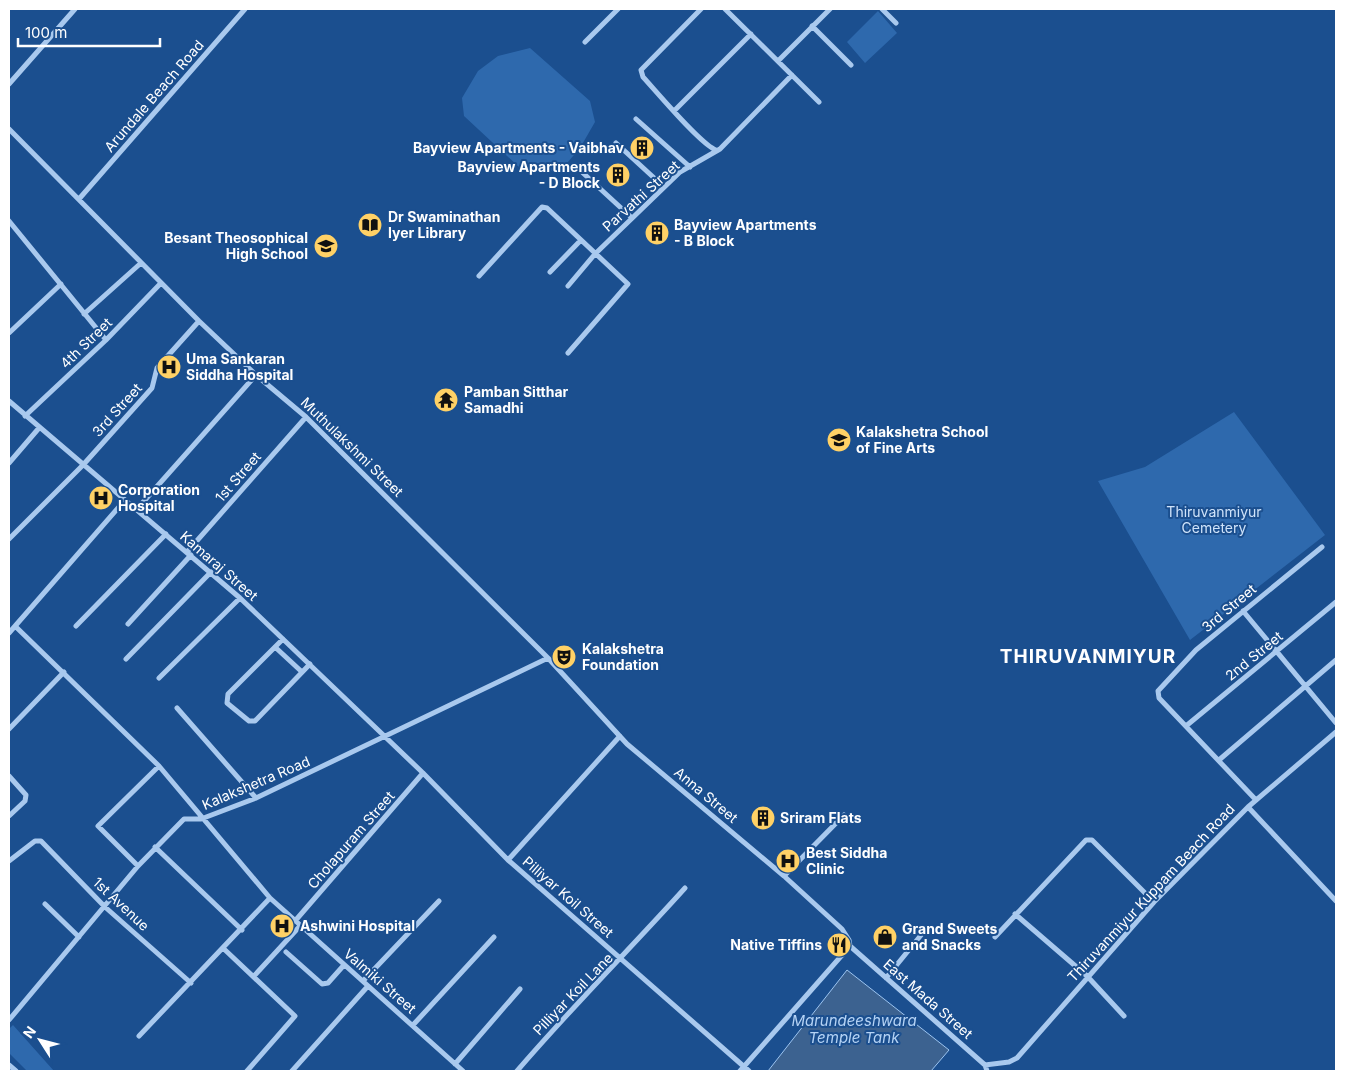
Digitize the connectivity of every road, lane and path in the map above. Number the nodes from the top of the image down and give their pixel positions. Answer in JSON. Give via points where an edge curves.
{"nodes":[{"id":1,"x":75,"y":9,"type":"edge"},
{"id":2,"x":245,"y":9,"type":"edge"},
{"id":3,"x":618,"y":9,"type":"edge"},
{"id":4,"x":701,"y":9,"type":"edge"},
{"id":5,"x":725,"y":9,"type":"edge"},
{"id":6,"x":882,"y":9,"type":"edge"},
{"id":7,"x":825,"y":10,"type":"edge"},
{"id":8,"x":896,"y":23,"type":"dead end"},
{"id":9,"x":812,"y":26,"type":"junction"},
{"id":10,"x":751,"y":34,"type":"junction"},
{"id":11,"x":585,"y":42,"type":"dead end"},
{"id":12,"x":778,"y":61,"type":"junction"},
{"id":13,"x":851,"y":65,"type":"dead end"},
{"id":14,"x":792,"y":75,"type":"junction"},
{"id":15,"x":9,"y":84,"type":"edge"},
{"id":16,"x":819,"y":102,"type":"dead end"},
{"id":17,"x":674,"y":111,"type":"junction"},
{"id":18,"x":636,"y":119,"type":"dead end"},
{"id":19,"x":9,"y":129,"type":"edge"},
{"id":20,"x":616,"y":143,"type":"dead end"},
{"id":21,"x":716,"y":150,"type":"junction"},
{"id":22,"x":690,"y":167,"type":"junction"},
{"id":23,"x":583,"y":173,"type":"dead end"},
{"id":24,"x":664,"y":187,"type":"junction"},
{"id":25,"x":79,"y":199,"type":"junction"},
{"id":26,"x":632,"y":218,"type":"junction"},
{"id":27,"x":9,"y":220,"type":"edge"},
{"id":28,"x":581,"y":240,"type":"junction"},
{"id":29,"x":595,"y":254,"type":"junction"},
{"id":30,"x":141,"y":264,"type":"junction"},
{"id":31,"x":550,"y":272,"type":"dead end"},
{"id":32,"x":480,"y":276,"type":"dead end"},
{"id":33,"x":161,"y":283,"type":"junction"},
{"id":34,"x":61,"y":284,"type":"junction"},
{"id":35,"x":568,"y":286,"type":"dead end"},
{"id":36,"x":84,"y":314,"type":"junction"},
{"id":37,"x":199,"y":321,"type":"junction"},
{"id":38,"x":9,"y":333,"type":"edge"},
{"id":39,"x":106,"y":340,"type":"junction"},
{"id":40,"x":568,"y":352,"type":"dead end"},
{"id":41,"x":256,"y":375,"type":"junction"},
{"id":42,"x":10,"y":404,"type":"edge"},
{"id":43,"x":25,"y":416,"type":"junction"},
{"id":44,"x":306,"y":417,"type":"junction"},
{"id":45,"x":39,"y":428,"type":"junction"},
{"id":46,"x":9,"y":464,"type":"edge"},
{"id":47,"x":83,"y":466,"type":"junction"},
{"id":48,"x":125,"y":500,"type":"junction"},
{"id":49,"x":137,"y":509,"type":"junction"},
{"id":50,"x":166,"y":534,"type":"junction"},
{"id":51,"x":9,"y":538,"type":"edge"},
{"id":52,"x":1322,"y":547,"type":"dead end"},
{"id":53,"x":189,"y":553,"type":"junction"},
{"id":54,"x":211,"y":572,"type":"junction"},
{"id":55,"x":240,"y":598,"type":"junction"},
{"id":56,"x":1336,"y":602,"type":"edge"},
{"id":57,"x":1242,"y":611,"type":"junction"},
{"id":58,"x":128,"y":624,"type":"dead end"},
{"id":59,"x":16,"y":626,"type":"junction"},
{"id":60,"x":76,"y":626,"type":"dead end"},
{"id":61,"x":9,"y":633,"type":"edge"},
{"id":62,"x":283,"y":639,"type":"junction"},
{"id":63,"x":275,"y":647,"type":"junction"},
{"id":64,"x":1276,"y":653,"type":"junction"},
{"id":65,"x":548,"y":658,"type":"junction"},
{"id":66,"x":126,"y":659,"type":"dead end"},
{"id":67,"x":1336,"y":660,"type":"edge"},
{"id":68,"x":310,"y":664,"type":"junction"},
{"id":69,"x":64,"y":672,"type":"junction"},
{"id":70,"x":302,"y":672,"type":"junction"},
{"id":71,"x":159,"y":678,"type":"dead end"},
{"id":72,"x":1306,"y":686,"type":"junction"},
{"id":73,"x":177,"y":708,"type":"dead end"},
{"id":74,"x":1336,"y":723,"type":"edge"},
{"id":75,"x":1186,"y":726,"type":"junction"},
{"id":76,"x":9,"y":729,"type":"edge"},
{"id":77,"x":1336,"y":732,"type":"edge"},
{"id":78,"x":385,"y":735,"type":"junction"},
{"id":79,"x":620,"y":736,"type":"junction"},
{"id":80,"x":1219,"y":760,"type":"junction"},
{"id":81,"x":159,"y":766,"type":"junction"},
{"id":82,"x":423,"y":773,"type":"junction"},
{"id":83,"x":9,"y":776,"type":"edge"},
{"id":84,"x":256,"y":798,"type":"junction"},
{"id":85,"x":1256,"y":800,"type":"junction"},
{"id":86,"x":1248,"y":807,"type":"junction"},
{"id":87,"x":844,"y":815,"type":"dead end"},
{"id":88,"x":9,"y":816,"type":"edge"},
{"id":89,"x":201,"y":819,"type":"junction"},
{"id":90,"x":155,"y":847,"type":"junction"},
{"id":91,"x":508,"y":860,"type":"junction"},
{"id":92,"x":9,"y":861,"type":"edge"},
{"id":93,"x":138,"y":866,"type":"junction"},
{"id":94,"x":784,"y":876,"type":"junction"},
{"id":95,"x":685,"y":888,"type":"dead end"},
{"id":96,"x":270,"y":898,"type":"junction"},
{"id":97,"x":439,"y":901,"type":"dead end"},
{"id":98,"x":1336,"y":901,"type":"edge"},
{"id":99,"x":1154,"y":902,"type":"junction"},
{"id":100,"x":45,"y":904,"type":"dead end"},
{"id":101,"x":104,"y":907,"type":"junction"},
{"id":102,"x":1015,"y":914,"type":"junction"},
{"id":103,"x":295,"y":921,"type":"junction"},
{"id":104,"x":300,"y":926,"type":"junction"},
{"id":105,"x":242,"y":930,"type":"junction"},
{"id":106,"x":926,"y":930,"type":"dead end"},
{"id":107,"x":79,"y":937,"type":"junction"},
{"id":108,"x":494,"y":937,"type":"dead end"},
{"id":109,"x":995,"y":937,"type":"dead end"},
{"id":110,"x":850,"y":946,"type":"junction"},
{"id":111,"x":224,"y":949,"type":"junction"},
{"id":112,"x":286,"y":952,"type":"dead end"},
{"id":113,"x":622,"y":958,"type":"junction"},
{"id":114,"x":344,"y":965,"type":"junction"},
{"id":115,"x":254,"y":976,"type":"junction"},
{"id":116,"x":1087,"y":976,"type":"junction"},
{"id":117,"x":886,"y":978,"type":"junction"},
{"id":118,"x":363,"y":981,"type":"junction"},
{"id":119,"x":191,"y":983,"type":"junction"},
{"id":120,"x":368,"y":986,"type":"junction"},
{"id":121,"x":520,"y":989,"type":"dead end"},
{"id":122,"x":1124,"y":1016,"type":"dead end"},
{"id":123,"x":9,"y":1020,"type":"edge"},
{"id":124,"x":412,"y":1025,"type":"junction"},
{"id":125,"x":139,"y":1036,"type":"dead end"},
{"id":126,"x":9,"y":1064,"type":"edge"},
{"id":127,"x":455,"y":1064,"type":"junction"},
{"id":128,"x":985,"y":1065,"type":"junction"},
{"id":129,"x":742,"y":1069,"type":"edge"},
{"id":130,"x":16,"y":1071,"type":"edge"},
{"id":131,"x":247,"y":1071,"type":"edge"},
{"id":132,"x":292,"y":1071,"type":"edge"},
{"id":133,"x":463,"y":1071,"type":"edge"},
{"id":134,"x":517,"y":1071,"type":"edge"},
{"id":135,"x":749,"y":1071,"type":"edge"},
{"id":136,"x":987,"y":1071,"type":"edge"}],
"edges":[{"from":1,"to":15,"type":"street"},
{"from":2,"to":25,"type":"street","name":"Arundale Beach Road"},
{"from":3,"to":11,"type":"street"},
{"from":4,"to":17,"type":"street","via":[[641,70],[643,77]]},
{"from":5,"to":10,"type":"street"},
{"from":6,"to":8,"type":"street"},
{"from":7,"to":9,"type":"street"},
{"from":9,"to":12,"type":"street"},
{"from":9,"to":13,"type":"street"},
{"from":10,"to":12,"type":"street"},
{"from":10,"to":17,"type":"street"},
{"from":12,"to":14,"type":"street"},
{"from":14,"to":16,"type":"street"},
{"from":14,"to":21,"type":"street","name":"Parvathi Street"},
{"from":17,"to":21,"type":"street"},
{"from":18,"to":22,"type":"street"},
{"from":19,"to":25,"type":"street","name":"Muthulakshmi Street"},
{"from":20,"to":24,"type":"street"},
{"from":21,"to":22,"type":"street","name":"Parvathi Street"},
{"from":22,"to":24,"type":"street","name":"Parvathi Street"},
{"from":23,"to":26,"type":"street"},
{"from":24,"to":26,"type":"street","name":"Parvathi Street"},
{"from":25,"to":30,"type":"street","name":"Muthulakshmi Street"},
{"from":26,"to":29,"type":"street","name":"Parvathi Street"},
{"from":27,"to":34,"type":"street"},
{"from":28,"to":29,"type":"street"},
{"from":28,"to":31,"type":"street"},
{"from":28,"to":32,"type":"street","via":[[542,207]]},
{"from":29,"to":35,"type":"street","name":"Parvathi Street"},
{"from":29,"to":40,"type":"street","via":[[628,286]]},
{"from":30,"to":33,"type":"street","name":"Muthulakshmi Street"},
{"from":30,"to":36,"type":"street"},
{"from":33,"to":37,"type":"street","name":"Muthulakshmi Street"},
{"from":33,"to":39,"type":"street","name":"4th Street"},
{"from":34,"to":36,"type":"street"},
{"from":34,"to":38,"type":"street"},
{"from":36,"to":39,"type":"street"},
{"from":37,"to":41,"type":"street","name":"Muthulakshmi Street"},
{"from":37,"to":47,"type":"street","name":"3rd Street","via":[[157,368],[152,388]]},
{"from":39,"to":43,"type":"street","name":"4th Street"},
{"from":41,"to":44,"type":"street","name":"Muthulakshmi Street"},
{"from":41,"to":49,"type":"street"},
{"from":42,"to":43,"type":"street","name":"Kamaraj Street"},
{"from":43,"to":45,"type":"street","name":"Kamaraj Street"},
{"from":44,"to":53,"type":"street","name":"1st Street"},
{"from":44,"to":65,"type":"street","name":"Muthulakshmi Street"},
{"from":45,"to":46,"type":"street"},
{"from":45,"to":47,"type":"street","name":"Kamaraj Street"},
{"from":47,"to":48,"type":"street","name":"Kamaraj Street"},
{"from":47,"to":51,"type":"street","name":"3rd Street"},
{"from":48,"to":49,"type":"street","name":"Kamaraj Street"},
{"from":48,"to":59,"type":"street"},
{"from":49,"to":50,"type":"street","name":"Kamaraj Street"},
{"from":50,"to":53,"type":"street","name":"Kamaraj Street"},
{"from":50,"to":60,"type":"street"},
{"from":52,"to":57,"type":"street","name":"3rd Street"},
{"from":53,"to":54,"type":"street","name":"Kamaraj Street"},
{"from":53,"to":58,"type":"street","name":"1st Street"},
{"from":54,"to":55,"type":"street","name":"Kamaraj Street"},
{"from":54,"to":66,"type":"street"},
{"from":55,"to":62,"type":"street","name":"Kamaraj Street"},
{"from":55,"to":71,"type":"street"},
{"from":56,"to":64,"type":"street","name":"2nd Street"},
{"from":57,"to":64,"type":"street"},
{"from":57,"to":75,"type":"street","name":"3rd Street","via":[[1196,650],[1159,689],[1159,698]]},
{"from":59,"to":61,"type":"street"},
{"from":59,"to":69,"type":"street"},
{"from":62,"to":63,"type":"street"},
{"from":62,"to":68,"type":"street","name":"Kamaraj Street"},
{"from":63,"to":70,"type":"street"},
{"from":63,"to":70,"type":"street","via":[[228,694],[227,703],[248,721],[255,721]]},
{"from":64,"to":72,"type":"street"},
{"from":64,"to":75,"type":"street","name":"2nd Street"},
{"from":65,"to":78,"type":"street","name":"Kalakshetra Road"},
{"from":65,"to":79,"type":"street","name":"Anna Street"},
{"from":67,"to":72,"type":"street"},
{"from":68,"to":70,"type":"street"},
{"from":68,"to":78,"type":"street","name":"Kamaraj Street"},
{"from":69,"to":76,"type":"street"},
{"from":69,"to":81,"type":"street","name":"Valmiki Street"},
{"from":72,"to":74,"type":"street"},
{"from":72,"to":80,"type":"street"},
{"from":73,"to":84,"type":"street"},
{"from":75,"to":80,"type":"street"},
{"from":77,"to":85,"type":"street","name":"Thiruvanmiyur Kuppam Beach Road"},
{"from":78,"to":82,"type":"street","name":"Pilliyar Koil Street"},
{"from":78,"to":84,"type":"street","name":"Kalakshetra Road"},
{"from":79,"to":91,"type":"street"},
{"from":79,"to":94,"type":"street","name":"Anna Street"},
{"from":80,"to":85,"type":"street"},
{"from":81,"to":89,"type":"street","name":"Valmiki Street"},
{"from":81,"to":93,"type":"street","via":[[99,825]]},
{"from":82,"to":91,"type":"street","name":"Pilliyar Koil Street"},
{"from":82,"to":103,"type":"street","name":"Cholapuram Street"},
{"from":83,"to":88,"type":"street","via":[[26,795],[25,801]]},
{"from":84,"to":89,"type":"street","name":"Kalakshetra Road"},
{"from":85,"to":86,"type":"street","name":"Thiruvanmiyur Kuppam Beach Road"},
{"from":86,"to":98,"type":"street"},
{"from":86,"to":99,"type":"street","name":"Thiruvanmiyur Kuppam Beach Road"},
{"from":87,"to":94,"type":"street"},
{"from":89,"to":90,"type":"street","name":"Kalakshetra Road","via":[[184,819]]},
{"from":89,"to":96,"type":"street","name":"Valmiki Street"},
{"from":90,"to":93,"type":"street","name":"Kalakshetra Road"},
{"from":90,"to":105,"type":"street"},
{"from":91,"to":113,"type":"street","name":"Pilliyar Koil Street"},
{"from":92,"to":101,"type":"street","name":"1st Avenue","via":[[38,840],[43,842]]},
{"from":93,"to":101,"type":"street","name":"Kalakshetra Road"},
{"from":94,"to":110,"type":"street","name":"Anna Street","via":[[842,929]]},
{"from":95,"to":113,"type":"street","name":"Pilliyar Koil Lane"},
{"from":96,"to":103,"type":"street","name":"Valmiki Street"},
{"from":96,"to":105,"type":"street"},
{"from":97,"to":118,"type":"street"},
{"from":99,"to":102,"type":"street","via":[[1090,839]]},
{"from":99,"to":116,"type":"street","name":"Thiruvanmiyur Kuppam Beach Road"},
{"from":100,"to":107,"type":"street"},
{"from":101,"to":107,"type":"street","name":"Kalakshetra Road"},
{"from":101,"to":119,"type":"street","name":"1st Avenue"},
{"from":102,"to":109,"type":"street"},
{"from":102,"to":116,"type":"street"},
{"from":103,"to":104,"type":"street","name":"Valmiki Street"},
{"from":104,"to":114,"type":"street","name":"Valmiki Street"},
{"from":104,"to":115,"type":"street"},
{"from":105,"to":111,"type":"street"},
{"from":106,"to":117,"type":"street"},
{"from":107,"to":123,"type":"street","name":"Kalakshetra Road"},
{"from":108,"to":124,"type":"street"},
{"from":110,"to":117,"type":"street","name":"East Mada Street"},
{"from":110,"to":129,"type":"street"},
{"from":111,"to":115,"type":"street"},
{"from":111,"to":119,"type":"street"},
{"from":112,"to":114,"type":"street","via":[[322,984],[328,983]]},
{"from":113,"to":129,"type":"street","name":"Pilliyar Koil Street"},
{"from":113,"to":134,"type":"street","name":"Pilliyar Koil Lane","via":[[556,1025]]},
{"from":114,"to":118,"type":"street","name":"Valmiki Street"},
{"from":115,"to":131,"type":"street","via":[[295,1016]]},
{"from":116,"to":122,"type":"street"},
{"from":116,"to":128,"type":"street","name":"Thiruvanmiyur Kuppam Beach Road","via":[[1017,1058]]},
{"from":117,"to":128,"type":"street","name":"East Mada Street"},
{"from":118,"to":120,"type":"street","name":"Valmiki Street"},
{"from":119,"to":125,"type":"street"},
{"from":120,"to":124,"type":"street","name":"Valmiki Street"},
{"from":120,"to":132,"type":"street"},
{"from":121,"to":127,"type":"street"},
{"from":124,"to":127,"type":"street","name":"Valmiki Street"},
{"from":126,"to":130,"type":"street"},
{"from":127,"to":133,"type":"street","name":"Valmiki Street"},
{"from":128,"to":136,"type":"street"},
{"from":129,"to":135,"type":"street","name":"Pilliyar Koil Street"}]}
